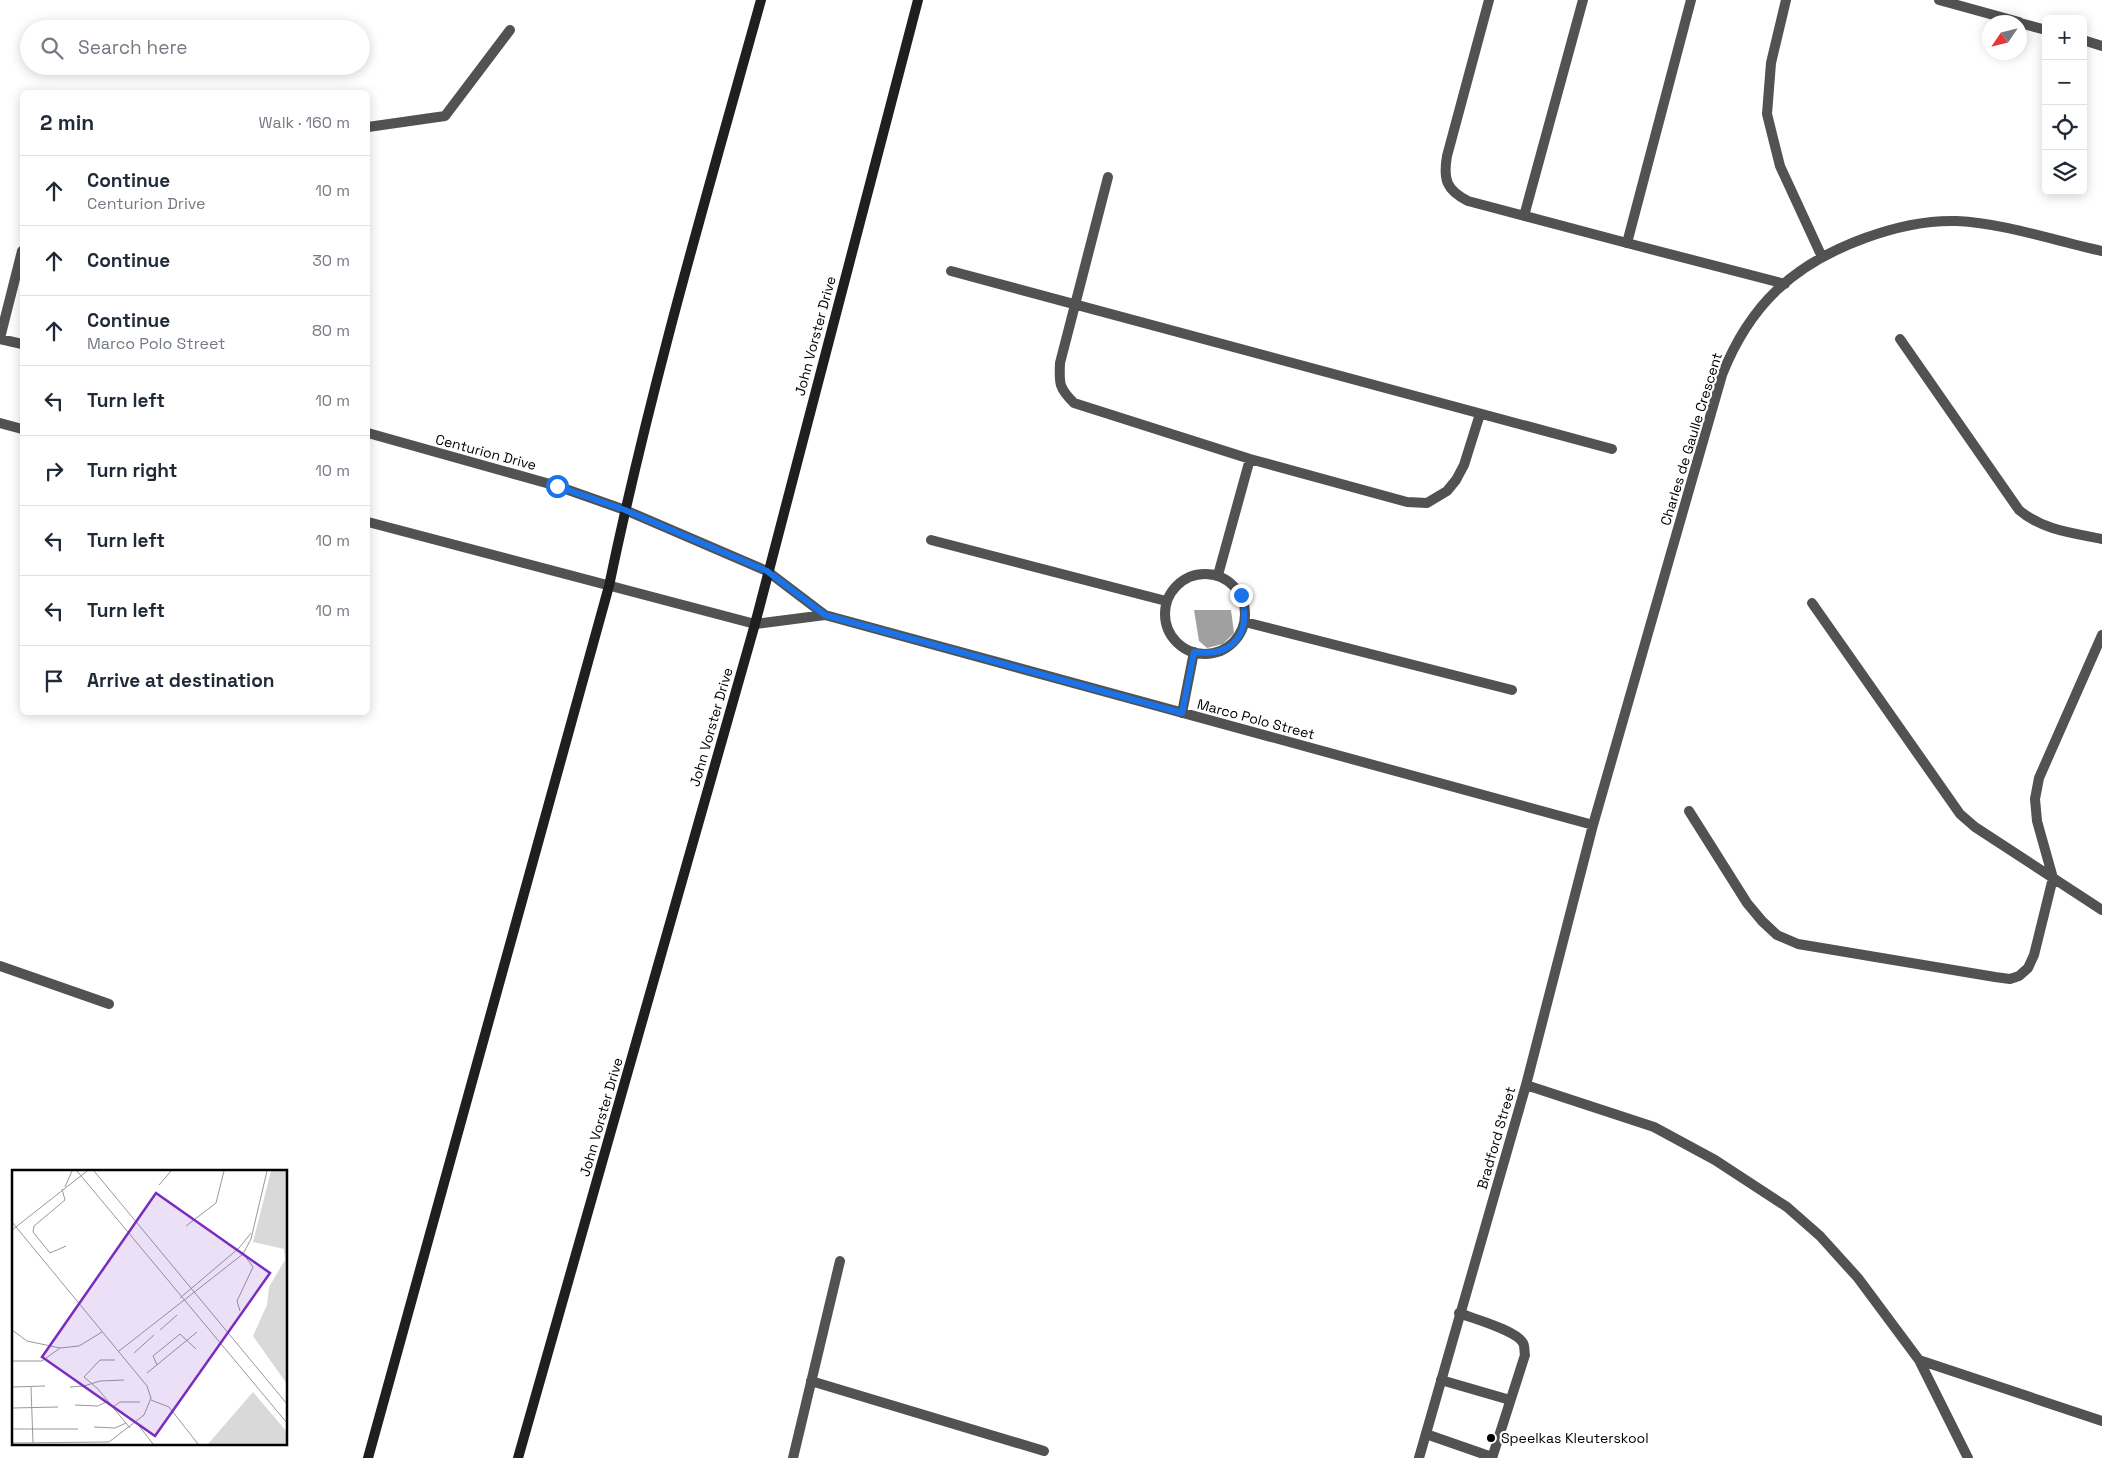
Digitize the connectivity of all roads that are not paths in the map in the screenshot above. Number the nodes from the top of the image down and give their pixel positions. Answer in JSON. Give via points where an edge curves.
{"nodes":[{"id":1,"x":761,"y":0,"type":"edge"},
{"id":2,"x":918,"y":0,"type":"edge"},
{"id":3,"x":1488,"y":0,"type":"edge"},
{"id":4,"x":1583,"y":0,"type":"edge"},
{"id":5,"x":1692,"y":0,"type":"edge"},
{"id":6,"x":1786,"y":0,"type":"edge"},
{"id":7,"x":1939,"y":0,"type":"edge"},
{"id":8,"x":1994,"y":15,"type":"edge"},
{"id":9,"x":2027,"y":24,"type":"edge"},
{"id":10,"x":2042,"y":29,"type":"edge"},
{"id":11,"x":510,"y":30,"type":"dead end"},
{"id":12,"x":2087,"y":41,"type":"edge"},
{"id":13,"x":2102,"y":46,"type":"edge"},
{"id":14,"x":370,"y":126,"type":"edge"},
{"id":15,"x":1108,"y":177,"type":"dead end"},
{"id":16,"x":1524,"y":216,"type":"junction"},
{"id":17,"x":1627,"y":242,"type":"junction"},
{"id":18,"x":2102,"y":251,"type":"edge"},
{"id":19,"x":1822,"y":257,"type":"junction"},
{"id":20,"x":20,"y":259,"type":"edge"},
{"id":21,"x":951,"y":271,"type":"dead end"},
{"id":22,"x":1785,"y":284,"type":"junction"},
{"id":23,"x":1075,"y":305,"type":"junction"},
{"id":24,"x":0,"y":338,"type":"edge"},
{"id":25,"x":1900,"y":339,"type":"dead end"},
{"id":26,"x":20,"y":343,"type":"edge"},
{"id":27,"x":1480,"y":414,"type":"junction"},
{"id":28,"x":0,"y":423,"type":"edge"},
{"id":29,"x":20,"y":428,"type":"edge"},
{"id":30,"x":370,"y":435,"type":"edge"},
{"id":31,"x":1612,"y":449,"type":"dead end"},
{"id":32,"x":1250,"y":459,"type":"junction"},
{"id":33,"x":625,"y":510,"type":"junction"},
{"id":34,"x":370,"y":523,"type":"edge"},
{"id":35,"x":2102,"y":539,"type":"edge"},
{"id":36,"x":931,"y":540,"type":"dead end"},
{"id":37,"x":767,"y":571,"type":"junction"},
{"id":38,"x":1218,"y":575,"type":"junction"},
{"id":39,"x":609,"y":586,"type":"junction"},
{"id":40,"x":1166,"y":601,"type":"junction"},
{"id":41,"x":1812,"y":604,"type":"dead end"},
{"id":42,"x":825,"y":615,"type":"junction"},
{"id":43,"x":1245,"y":622,"type":"junction"},
{"id":44,"x":755,"y":624,"type":"junction"},
{"id":45,"x":2102,"y":635,"type":"edge"},
{"id":46,"x":1194,"y":652,"type":"junction"},
{"id":47,"x":1512,"y":690,"type":"dead end"},
{"id":48,"x":1182,"y":713,"type":"junction"},
{"id":49,"x":1689,"y":811,"type":"dead end"},
{"id":50,"x":1593,"y":825,"type":"junction"},
{"id":51,"x":2052,"y":878,"type":"junction"},
{"id":52,"x":2102,"y":910,"type":"edge"},
{"id":53,"x":0,"y":966,"type":"edge"},
{"id":54,"x":109,"y":1004,"type":"dead end"},
{"id":55,"x":1526,"y":1085,"type":"junction"},
{"id":56,"x":840,"y":1261,"type":"dead end"},
{"id":57,"x":1460,"y":1313,"type":"junction"},
{"id":58,"x":1919,"y":1360,"type":"junction"},
{"id":59,"x":1441,"y":1380,"type":"junction"},
{"id":60,"x":812,"y":1381,"type":"junction"},
{"id":61,"x":1510,"y":1400,"type":"junction"},
{"id":62,"x":2102,"y":1421,"type":"edge"},
{"id":63,"x":1426,"y":1434,"type":"junction"},
{"id":64,"x":1044,"y":1451,"type":"dead end"},
{"id":65,"x":368,"y":1458,"type":"edge"},
{"id":66,"x":518,"y":1458,"type":"edge"},
{"id":67,"x":793,"y":1458,"type":"edge"},
{"id":68,"x":1419,"y":1458,"type":"edge"},
{"id":69,"x":1492,"y":1458,"type":"edge"},
{"id":70,"x":1968,"y":1458,"type":"edge"}],
"edges":[{"from":1,"to":33,"type":"main road","via":[[679,293]]},
{"from":2,"to":37,"type":"main road","name":"John Vorster Drive"},
{"from":3,"to":16,"type":"street","via":[[1445,170],[1448,184],[1456,195]]},
{"from":4,"to":16,"type":"street"},
{"from":5,"to":17,"type":"street"},
{"from":6,"to":19,"type":"street","via":[[1771,63],[1768,114],[1780,166]]},
{"from":7,"to":8,"type":"street"},
{"from":9,"to":10,"type":"street"},
{"from":11,"to":14,"type":"street","via":[[445,116]]},
{"from":12,"to":13,"type":"street"},
{"from":15,"to":23,"type":"street"},
{"from":16,"to":17,"type":"street"},
{"from":17,"to":22,"type":"street"},
{"from":18,"to":19,"type":"street","name":"Charles de Gaulle Crescent","via":[[1957,221],[1918,222],[1889,229]]},
{"from":19,"to":22,"type":"street","name":"Charles de Gaulle Crescent"},
{"from":20,"to":24,"type":"street"},
{"from":21,"to":23,"type":"street"},
{"from":22,"to":50,"type":"street","name":"Charles de Gaulle Crescent","via":[[1762,305],[1744,329],[1722,375]]},
{"from":23,"to":27,"type":"street"},
{"from":23,"to":32,"type":"street","via":[[1059,379],[1063,392],[1074,403]]},
{"from":24,"to":26,"type":"street"},
{"from":25,"to":35,"type":"street","via":[[2018,510],[2045,526]]},
{"from":27,"to":31,"type":"street"},
{"from":27,"to":32,"type":"street","via":[[1456,480],[1427,503],[1406,502]]},
{"from":28,"to":29,"type":"street"},
{"from":30,"to":33,"type":"street","name":"Centurion Drive","via":[[557,486]]},
{"from":32,"to":38,"type":"street"},
{"from":33,"to":37,"type":"street","name":"Centurion Drive"},
{"from":33,"to":39,"type":"main road"},
{"from":34,"to":39,"type":"street"},
{"from":36,"to":40,"type":"street"},
{"from":37,"to":42,"type":"street","name":"Marco Polo Street"},
{"from":37,"to":44,"type":"main road","name":"John Vorster Drive"},
{"from":38,"to":40,"type":"street","via":[[1202,573],[1186,577]]},
{"from":38,"to":43,"type":"street","via":[[1232,582],[1241,595],[1246,610]]},
{"from":39,"to":44,"type":"street"},
{"from":39,"to":65,"type":"main road"},
{"from":40,"to":46,"type":"street","via":[[1165,617],[1169,632],[1179,645]]},
{"from":41,"to":51,"type":"street","via":[[1960,814]]},
{"from":42,"to":44,"type":"street","name":"Marco Polo Street"},
{"from":42,"to":48,"type":"street","name":"Marco Polo Street"},
{"from":43,"to":46,"type":"street","via":[[1237,640],[1224,650],[1209,654]]},
{"from":43,"to":47,"type":"street"},
{"from":44,"to":66,"type":"main road","name":"John Vorster Drive"},
{"from":45,"to":51,"type":"street","via":[[2039,778],[2035,800],[2037,821]]},
{"from":46,"to":48,"type":"street"},
{"from":48,"to":50,"type":"street","name":"Marco Polo Street"},
{"from":49,"to":51,"type":"street","via":[[1747,903],[1777,935],[1798,944],[2010,979],[2019,976],[2034,955]]},
{"from":50,"to":55,"type":"street","name":"Bradford Street"},
{"from":51,"to":52,"type":"street"},
{"from":53,"to":54,"type":"street"},
{"from":55,"to":57,"type":"street","name":"Bradford Street"},
{"from":55,"to":58,"type":"street","via":[[1654,1127],[1714,1160],[1787,1208],[1820,1236],[1858,1278]]},
{"from":56,"to":60,"type":"street"},
{"from":57,"to":59,"type":"street","name":"Bradford Street"},
{"from":57,"to":61,"type":"street","via":[[1517,1336],[1524,1344],[1525,1355]]},
{"from":58,"to":62,"type":"street"},
{"from":58,"to":70,"type":"street"},
{"from":59,"to":61,"type":"street"},
{"from":59,"to":63,"type":"street","name":"Bradford Street"},
{"from":60,"to":64,"type":"street"},
{"from":60,"to":67,"type":"street"},
{"from":61,"to":69,"type":"street"},
{"from":63,"to":68,"type":"street","name":"Bradford Street"},
{"from":63,"to":69,"type":"street"}]}
